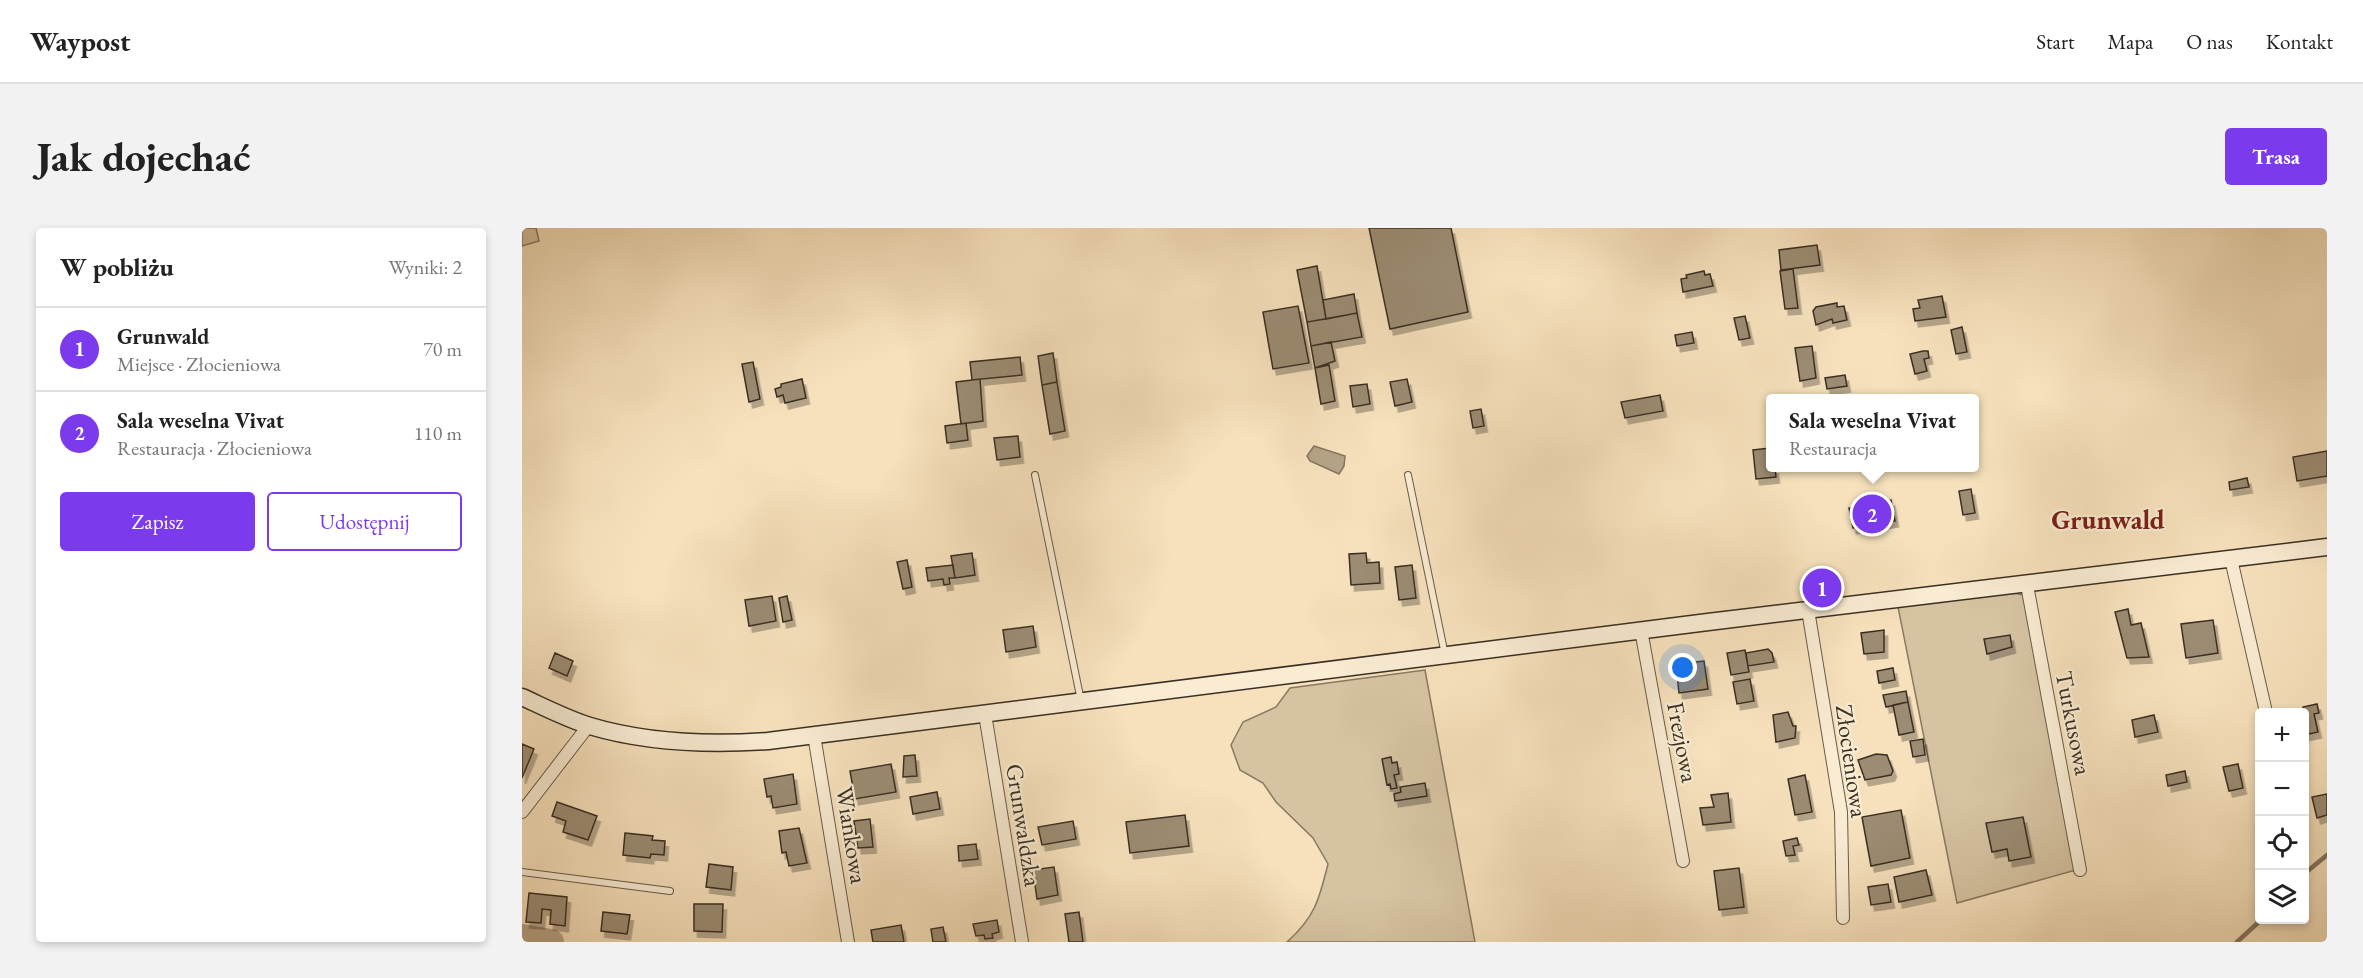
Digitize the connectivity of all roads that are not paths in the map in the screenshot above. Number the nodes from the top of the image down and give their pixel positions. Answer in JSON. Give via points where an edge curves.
{"nodes":[{"id":1,"x":1035,"y":475,"type":"dead end"},
{"id":2,"x":1407,"y":476,"type":"dead end"},
{"id":3,"x":2327,"y":548,"type":"edge"},
{"id":4,"x":2231,"y":560,"type":"junction"},
{"id":5,"x":2026,"y":585,"type":"junction"},
{"id":6,"x":1808,"y":610,"type":"junction"},
{"id":7,"x":1641,"y":630,"type":"junction"},
{"id":8,"x":1445,"y":656,"type":"junction"},
{"id":9,"x":522,"y":697,"type":"edge"},
{"id":10,"x":1081,"y":702,"type":"junction"},
{"id":11,"x":2265,"y":708,"type":"edge"},
{"id":12,"x":985,"y":714,"type":"junction"},
{"id":13,"x":589,"y":725,"type":"junction"},
{"id":14,"x":814,"y":735,"type":"junction"},
{"id":15,"x":522,"y":812,"type":"edge"},
{"id":16,"x":1683,"y":861,"type":"dead end"},
{"id":17,"x":2080,"y":870,"type":"dead end"},
{"id":18,"x":522,"y":872,"type":"edge"},
{"id":19,"x":670,"y":891,"type":"dead end"},
{"id":20,"x":1843,"y":918,"type":"dead end"},
{"id":21,"x":848,"y":942,"type":"edge"},
{"id":22,"x":1022,"y":942,"type":"edge"}],
"edges":[{"from":1,"to":10,"type":"lane"},
{"from":2,"to":8,"type":"lane"},
{"from":3,"to":4,"type":"street"},
{"from":4,"to":5,"type":"street"},
{"from":4,"to":11,"type":"street"},
{"from":5,"to":6,"type":"street"},
{"from":5,"to":17,"type":"street","name":"Turkusowa"},
{"from":6,"to":7,"type":"street"},
{"from":6,"to":20,"type":"street","name":"Złocieniowa","via":[[1840,812]]},
{"from":7,"to":8,"type":"street"},
{"from":7,"to":16,"type":"street","name":"Frezjowa"},
{"from":8,"to":10,"type":"street"},
{"from":9,"to":13,"type":"street"},
{"from":10,"to":12,"type":"street"},
{"from":12,"to":14,"type":"street"},
{"from":12,"to":22,"type":"street","name":"Grunwaldzka"},
{"from":13,"to":14,"type":"street","via":[[686,741],[734,743]]},
{"from":13,"to":15,"type":"street"},
{"from":14,"to":21,"type":"street","name":"Wiankowa"},
{"from":18,"to":19,"type":"lane"}]}
